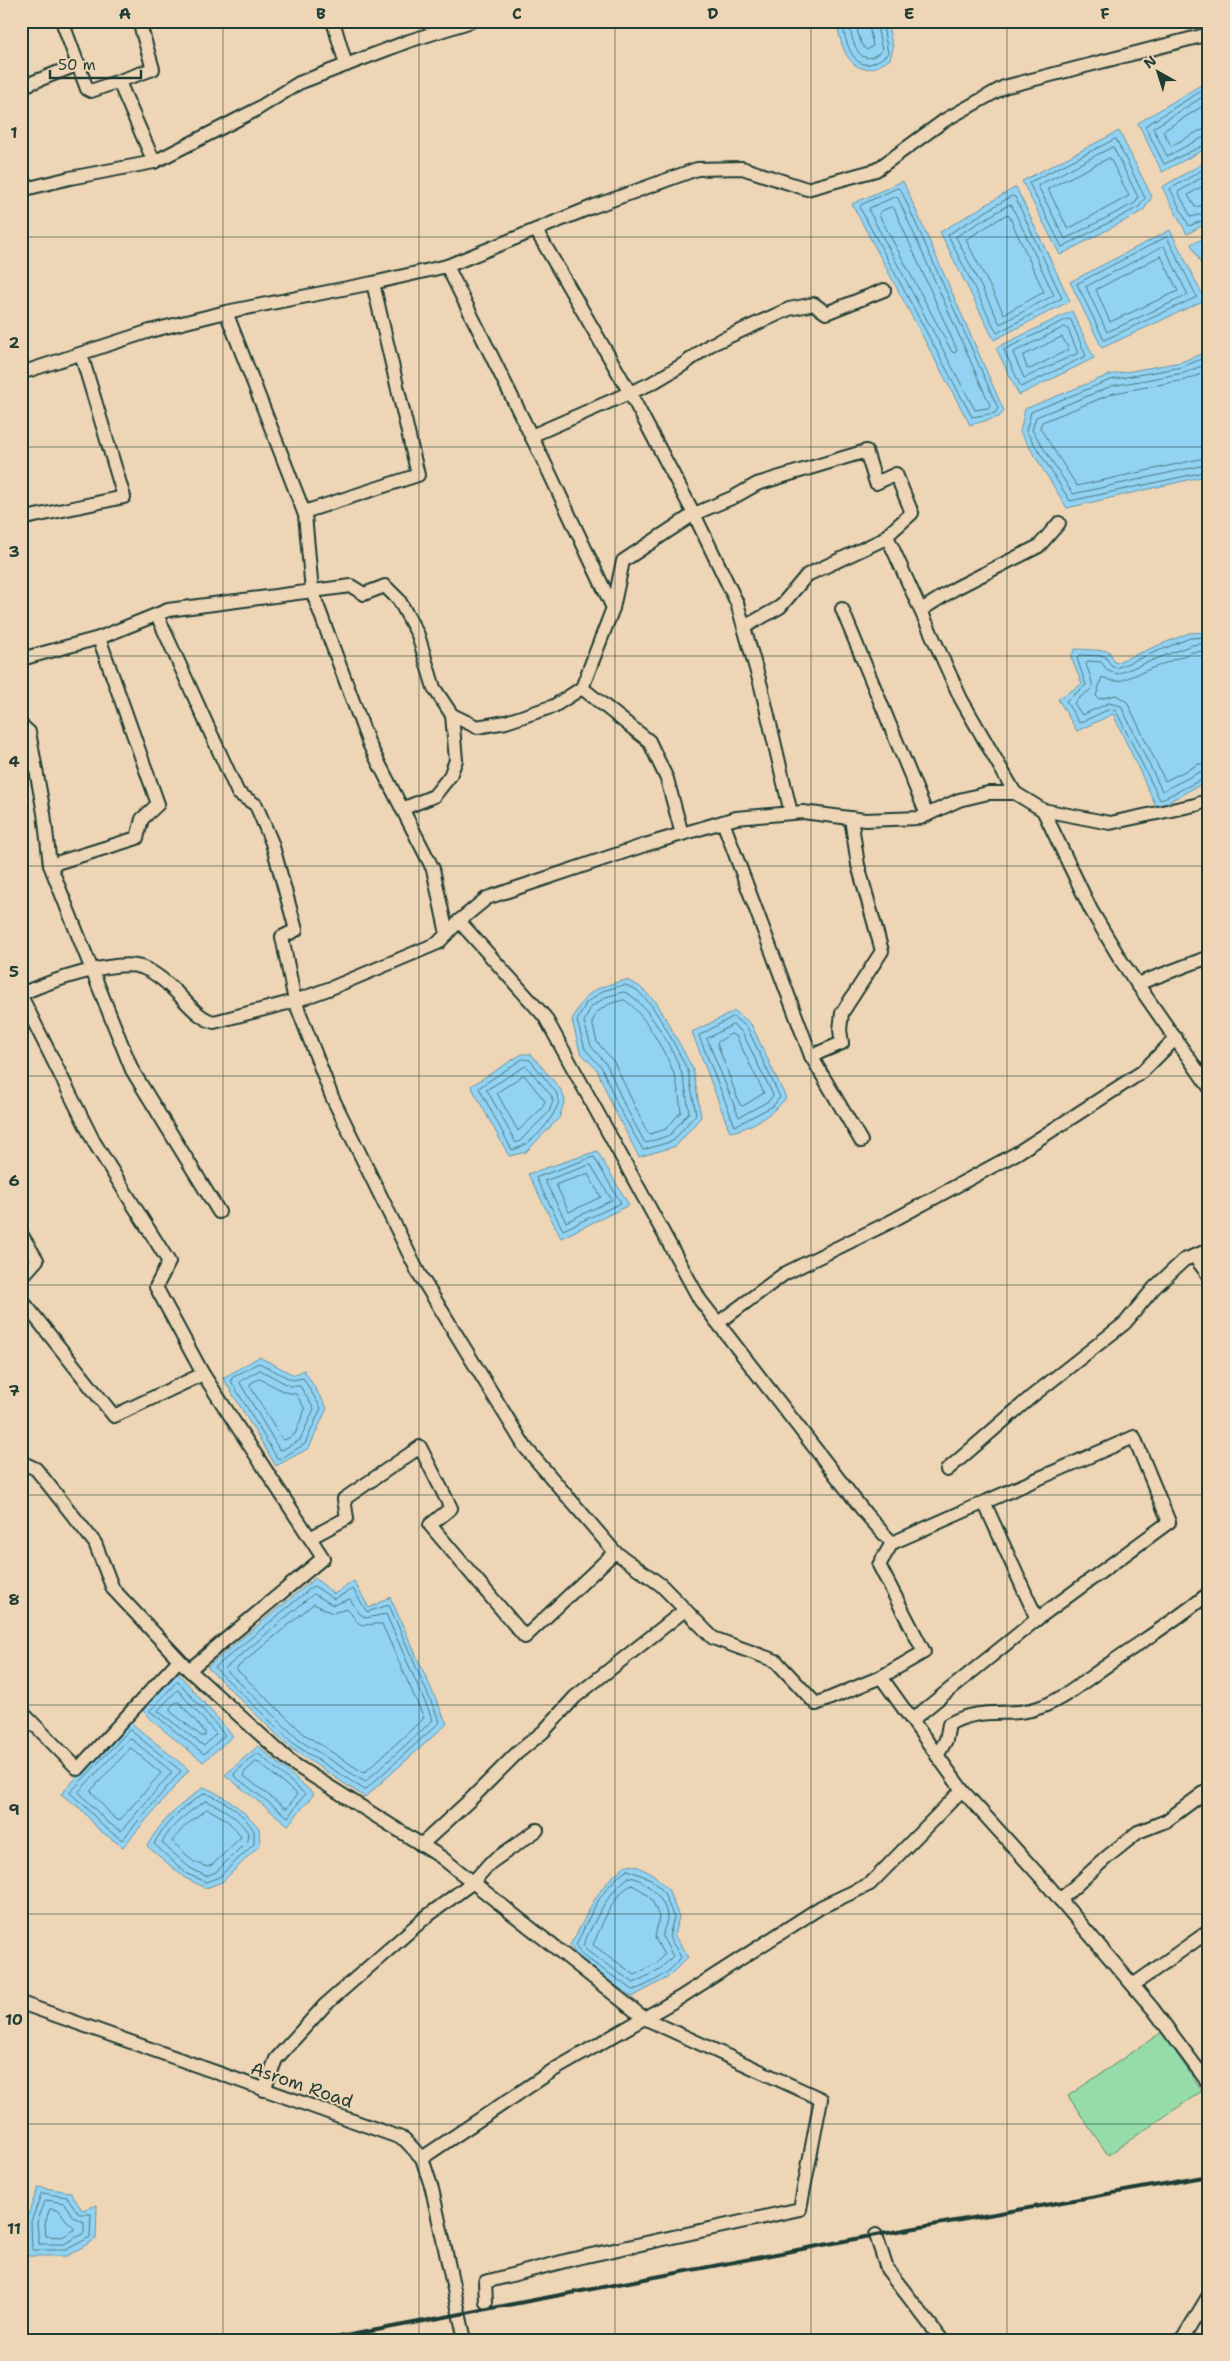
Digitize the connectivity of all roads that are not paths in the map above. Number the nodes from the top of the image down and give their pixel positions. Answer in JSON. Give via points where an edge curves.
{"nodes":[{"id":1,"x":62,"y":21,"type":"edge"},
{"id":2,"x":139,"y":21,"type":"edge"},
{"id":3,"x":333,"y":21,"type":"edge"},
{"id":4,"x":472,"y":21,"type":"edge"},
{"id":5,"x":1209,"y":34,"type":"edge"},
{"id":6,"x":79,"y":64,"type":"junction"},
{"id":7,"x":346,"y":65,"type":"junction"},
{"id":8,"x":119,"y":82,"type":"junction"},
{"id":9,"x":21,"y":86,"type":"edge"},
{"id":10,"x":154,"y":162,"type":"junction"},
{"id":11,"x":21,"y":190,"type":"edge"},
{"id":12,"x":536,"y":230,"type":"junction"},
{"id":13,"x":447,"y":266,"type":"junction"},
{"id":14,"x":374,"y":283,"type":"junction"},
{"id":15,"x":884,"y":290,"type":"dead end"},
{"id":16,"x":226,"y":312,"type":"junction"},
{"id":17,"x":81,"y":354,"type":"junction"},
{"id":18,"x":21,"y":373,"type":"edge"},
{"id":19,"x":630,"y":393,"type":"junction"},
{"id":20,"x":531,"y":436,"type":"junction"},
{"id":21,"x":304,"y":512,"type":"junction"},
{"id":22,"x":694,"y":514,"type":"junction"},
{"id":23,"x":21,"y":519,"type":"edge"},
{"id":24,"x":1058,"y":523,"type":"dead end"},
{"id":25,"x":887,"y":536,"type":"junction"},
{"id":26,"x":312,"y":591,"type":"junction"},
{"id":27,"x":612,"y":608,"type":"junction"},
{"id":28,"x":842,"y":609,"type":"dead end"},
{"id":29,"x":920,"y":610,"type":"junction"},
{"id":30,"x":157,"y":615,"type":"junction"},
{"id":31,"x":744,"y":627,"type":"junction"},
{"id":32,"x":99,"y":638,"type":"junction"},
{"id":33,"x":21,"y":659,"type":"edge"},
{"id":34,"x":582,"y":688,"type":"junction"},
{"id":35,"x":452,"y":715,"type":"junction"},
{"id":36,"x":21,"y":726,"type":"edge"},
{"id":37,"x":1015,"y":794,"type":"junction"},
{"id":38,"x":1209,"y":800,"type":"edge"},
{"id":39,"x":402,"y":808,"type":"junction"},
{"id":40,"x":1043,"y":810,"type":"junction"},
{"id":41,"x":791,"y":813,"type":"junction"},
{"id":42,"x":928,"y":815,"type":"junction"},
{"id":43,"x":851,"y":818,"type":"junction"},
{"id":44,"x":723,"y":822,"type":"junction"},
{"id":45,"x":682,"y":834,"type":"junction"},
{"id":46,"x":50,"y":865,"type":"junction"},
{"id":47,"x":459,"y":922,"type":"junction"},
{"id":48,"x":447,"y":934,"type":"junction"},
{"id":49,"x":1209,"y":957,"type":"edge"},
{"id":50,"x":93,"y":970,"type":"junction"},
{"id":51,"x":1137,"y":984,"type":"junction"},
{"id":52,"x":21,"y":995,"type":"edge"},
{"id":53,"x":296,"y":1001,"type":"junction"},
{"id":54,"x":1176,"y":1038,"type":"junction"},
{"id":55,"x":812,"y":1056,"type":"junction"},
{"id":56,"x":1209,"y":1087,"type":"edge"},
{"id":57,"x":861,"y":1141,"type":"dead end"},
{"id":58,"x":219,"y":1212,"type":"dead end"},
{"id":59,"x":21,"y":1234,"type":"edge"},
{"id":60,"x":1209,"y":1250,"type":"edge"},
{"id":61,"x":1194,"y":1256,"type":"junction"},
{"id":62,"x":1209,"y":1276,"type":"edge"},
{"id":63,"x":21,"y":1278,"type":"edge"},
{"id":64,"x":21,"y":1299,"type":"edge"},
{"id":65,"x":718,"y":1323,"type":"junction"},
{"id":66,"x":203,"y":1374,"type":"junction"},
{"id":67,"x":21,"y":1462,"type":"edge"},
{"id":68,"x":947,"y":1470,"type":"dead end"},
{"id":69,"x":984,"y":1502,"type":"junction"},
{"id":70,"x":310,"y":1538,"type":"junction"},
{"id":71,"x":892,"y":1543,"type":"junction"},
{"id":72,"x":615,"y":1552,"type":"junction"},
{"id":73,"x":1209,"y":1593,"type":"edge"},
{"id":74,"x":685,"y":1610,"type":"junction"},
{"id":75,"x":1036,"y":1619,"type":"junction"},
{"id":76,"x":180,"y":1660,"type":"junction"},
{"id":77,"x":189,"y":1670,"type":"junction"},
{"id":78,"x":881,"y":1678,"type":"junction"},
{"id":79,"x":21,"y":1712,"type":"edge"},
{"id":80,"x":912,"y":1720,"type":"junction"},
{"id":81,"x":937,"y":1756,"type":"junction"},
{"id":82,"x":1209,"y":1789,"type":"edge"},
{"id":83,"x":962,"y":1790,"type":"junction"},
{"id":84,"x":537,"y":1830,"type":"dead end"},
{"id":85,"x":422,"y":1845,"type":"junction"},
{"id":86,"x":472,"y":1882,"type":"junction"},
{"id":87,"x":1060,"y":1900,"type":"junction"},
{"id":88,"x":1209,"y":1930,"type":"edge"},
{"id":89,"x":1133,"y":1985,"type":"junction"},
{"id":90,"x":21,"y":2004,"type":"edge"},
{"id":91,"x":644,"y":2018,"type":"junction"},
{"id":92,"x":1209,"y":2084,"type":"edge"},
{"id":93,"x":264,"y":2090,"type":"junction"},
{"id":94,"x":422,"y":2158,"type":"junction"},
{"id":95,"x":876,"y":2235,"type":"dead end"},
{"id":96,"x":1209,"y":2296,"type":"edge"},
{"id":97,"x":486,"y":2302,"type":"dead end"},
{"id":98,"x":465,"y":2340,"type":"edge"},
{"id":99,"x":942,"y":2340,"type":"edge"},
{"id":100,"x":1182,"y":2340,"type":"edge"}],
"edges":[{"from":1,"to":6,"type":"street"},
{"from":2,"to":8,"type":"street","via":[[154,68]]},
{"from":3,"to":7,"type":"street"},
{"from":4,"to":7,"type":"street"},
{"from":5,"to":12,"type":"street","via":[[1004,86],[945,120],[876,170],[808,189],[742,168],[697,169]]},
{"from":6,"to":8,"type":"street","via":[[89,90]]},
{"from":6,"to":9,"type":"street"},
{"from":7,"to":10,"type":"street","via":[[299,83]]},
{"from":8,"to":10,"type":"street"},
{"from":10,"to":11,"type":"street"},
{"from":12,"to":13,"type":"street"},
{"from":12,"to":19,"type":"street"},
{"from":13,"to":14,"type":"street"},
{"from":13,"to":20,"type":"street"},
{"from":14,"to":16,"type":"street"},
{"from":14,"to":21,"type":"street","via":[[418,476]]},
{"from":15,"to":19,"type":"street","via":[[826,313],[814,304],[789,309],[710,345],[684,364]]},
{"from":16,"to":17,"type":"street","via":[[150,331]]},
{"from":16,"to":21,"type":"street"},
{"from":17,"to":18,"type":"street"},
{"from":17,"to":23,"type":"street","via":[[124,497]]},
{"from":19,"to":20,"type":"street"},
{"from":19,"to":22,"type":"street"},
{"from":20,"to":27,"type":"street"},
{"from":21,"to":26,"type":"street"},
{"from":22,"to":25,"type":"street","via":[[757,484],[866,450],[876,483],[896,474],[912,513]]},
{"from":22,"to":27,"type":"street","via":[[623,561]]},
{"from":22,"to":31,"type":"street","via":[[737,602]]},
{"from":24,"to":29,"type":"street","via":[[1039,546]]},
{"from":25,"to":29,"type":"street"},
{"from":25,"to":31,"type":"street","via":[[807,575],[780,607]]},
{"from":26,"to":30,"type":"street","via":[[168,610]]},
{"from":26,"to":35,"type":"street","via":[[351,586],[364,594],[385,586],[399,600],[418,635],[434,688]]},
{"from":26,"to":39,"type":"street","via":[[369,744]]},
{"from":27,"to":34,"type":"street"},
{"from":28,"to":42,"type":"street"},
{"from":29,"to":37,"type":"street","via":[[961,699]]},
{"from":30,"to":32,"type":"street"},
{"from":30,"to":53,"type":"street","via":[[238,793],[256,805],[272,843],[296,930],[282,937]]},
{"from":31,"to":41,"type":"street"},
{"from":32,"to":33,"type":"street"},
{"from":32,"to":46,"type":"street","via":[[158,804],[142,820],[137,838]]},
{"from":34,"to":35,"type":"street","via":[[554,706],[506,722],[477,727]]},
{"from":34,"to":45,"type":"street","via":[[649,741],[667,779]]},
{"from":35,"to":39,"type":"street","via":[[456,760],[450,776],[434,796]]},
{"from":36,"to":46,"type":"street","via":[[30,732]]},
{"from":37,"to":40,"type":"street"},
{"from":37,"to":42,"type":"street","via":[[988,793],[959,800]]},
{"from":38,"to":40,"type":"street","via":[[1110,823]]},
{"from":39,"to":48,"type":"street","via":[[433,869]]},
{"from":40,"to":51,"type":"street","via":[[1091,910]]},
{"from":41,"to":43,"type":"street"},
{"from":41,"to":44,"type":"street"},
{"from":42,"to":43,"type":"street","via":[[920,818]]},
{"from":43,"to":55,"type":"street","via":[[858,865],[882,952],[842,1013],[842,1043]]},
{"from":44,"to":45,"type":"street"},
{"from":44,"to":55,"type":"street"},
{"from":45,"to":47,"type":"street","via":[[487,898]]},
{"from":46,"to":50,"type":"street"},
{"from":47,"to":48,"type":"street"},
{"from":47,"to":65,"type":"street","via":[[545,1017],[700,1300]]},
{"from":48,"to":53,"type":"street","via":[[438,943]]},
{"from":49,"to":51,"type":"street"},
{"from":50,"to":52,"type":"street"},
{"from":50,"to":53,"type":"street","via":[[128,964],[142,967],[170,986],[199,1014],[214,1022]]},
{"from":50,"to":58,"type":"street","via":[[132,1070]]},
{"from":51,"to":54,"type":"street"},
{"from":52,"to":66,"type":"street","via":[[94,1142],[169,1262],[156,1287]]},
{"from":53,"to":72,"type":"street","via":[[332,1097],[418,1272],[525,1447]]},
{"from":54,"to":56,"type":"street"},
{"from":54,"to":65,"type":"street","via":[[1142,1072],[1017,1153],[888,1223],[784,1274]]},
{"from":55,"to":57,"type":"street"},
{"from":59,"to":63,"type":"street","via":[[37,1260]]},
{"from":60,"to":61,"type":"street"},
{"from":61,"to":62,"type":"street"},
{"from":61,"to":68,"type":"street","via":[[1184,1260],[1154,1288],[1125,1323]]},
{"from":64,"to":66,"type":"street","via":[[114,1416]]},
{"from":65,"to":71,"type":"street","via":[[864,1513]]},
{"from":66,"to":70,"type":"street"},
{"from":67,"to":76,"type":"street","via":[[36,1469],[95,1543],[113,1589]]},
{"from":69,"to":71,"type":"street"},
{"from":69,"to":75,"type":"street"},
{"from":69,"to":75,"type":"street","via":[[1134,1437],[1168,1522]]},
{"from":70,"to":72,"type":"street","via":[[347,1518],[344,1499],[420,1447],[451,1508],[430,1525],[525,1637]]},
{"from":70,"to":77,"type":"street","via":[[323,1558]]},
{"from":71,"to":78,"type":"street","via":[[879,1565],[924,1652]]},
{"from":72,"to":74,"type":"street","via":[[661,1585]]},
{"from":73,"to":81,"type":"street","via":[[1184,1614],[1055,1700],[1025,1712],[990,1711],[962,1716],[949,1724],[946,1740]]},
{"from":74,"to":78,"type":"street","via":[[713,1638],[776,1661],[816,1704]]},
{"from":74,"to":85,"type":"street","via":[[575,1697],[543,1732]]},
{"from":75,"to":80,"type":"street"},
{"from":76,"to":77,"type":"street"},
{"from":76,"to":79,"type":"street","via":[[78,1769]]},
{"from":77,"to":85,"type":"street","via":[[292,1763]]},
{"from":78,"to":80,"type":"street"},
{"from":80,"to":81,"type":"street"},
{"from":81,"to":83,"type":"street"},
{"from":82,"to":87,"type":"street","via":[[1166,1821],[1138,1832]]},
{"from":83,"to":87,"type":"street"},
{"from":83,"to":91,"type":"street","via":[[870,1884],[821,1907]]},
{"from":84,"to":86,"type":"street","via":[[490,1863]]},
{"from":85,"to":86,"type":"street"},
{"from":86,"to":91,"type":"street"},
{"from":86,"to":93,"type":"street","via":[[426,1917],[325,2005],[276,2059]]},
{"from":87,"to":89,"type":"street"},
{"from":88,"to":89,"type":"street"},
{"from":89,"to":92,"type":"street"},
{"from":90,"to":93,"type":"street","name":"Asrom Road"},
{"from":91,"to":94,"type":"street","via":[[552,2071]]},
{"from":91,"to":97,"type":"street","via":[[821,2099],[800,2209],[573,2259],[486,2282]]},
{"from":93,"to":94,"type":"street","name":"Asrom Road","via":[[404,2139]]},
{"from":94,"to":98,"type":"street","name":"Asrom Road","via":[[432,2188]]},
{"from":95,"to":99,"type":"street","via":[[887,2269]]},
{"from":96,"to":100,"type":"street"}]}
